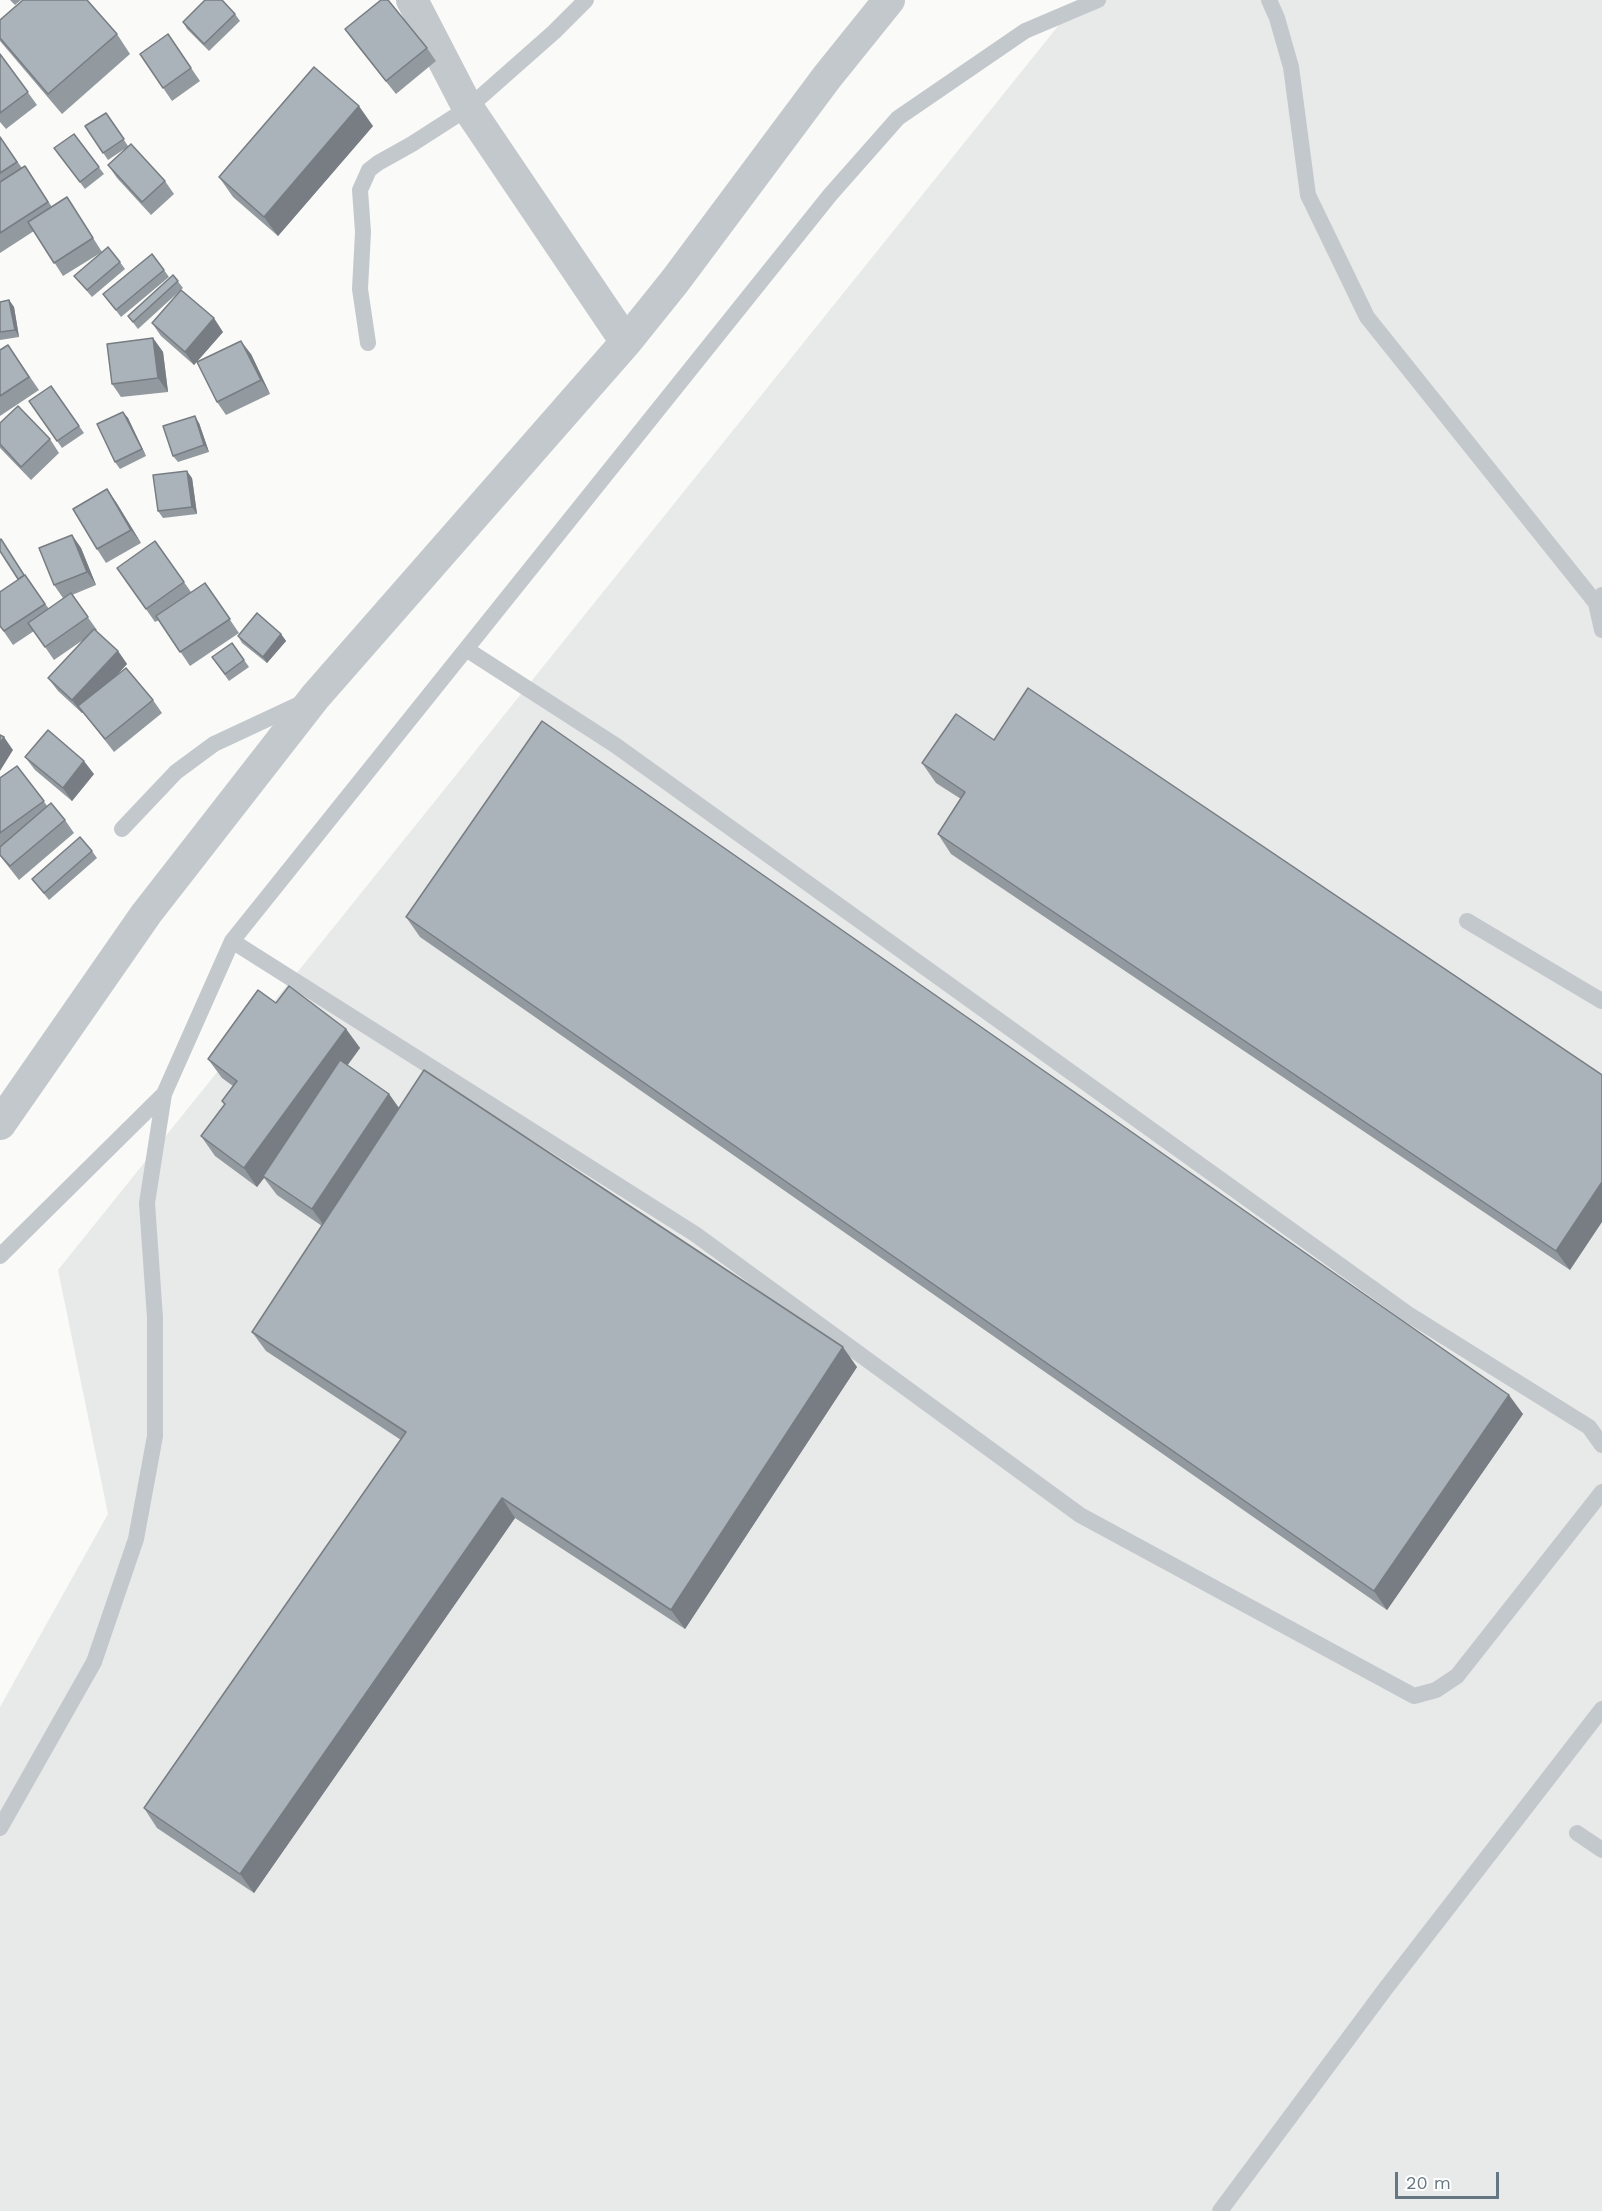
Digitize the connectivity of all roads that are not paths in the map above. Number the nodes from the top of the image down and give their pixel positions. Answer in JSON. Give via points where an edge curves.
{"nodes":[{"id":1,"x":412,"y":0,"type":"edge"},
{"id":2,"x":586,"y":0,"type":"edge"},
{"id":3,"x":889,"y":0,"type":"edge"},
{"id":4,"x":1098,"y":0,"type":"edge"},
{"id":5,"x":1269,"y":0,"type":"edge"},
{"id":6,"x":468,"y":108,"type":"junction"},
{"id":7,"x":368,"y":342,"type":"dead end"},
{"id":8,"x":626,"y":342,"type":"junction"},
{"id":9,"x":1599,"y":599,"type":"edge"},
{"id":10,"x":1602,"y":630,"type":"edge"},
{"id":11,"x":466,"y":649,"type":"junction"},
{"id":12,"x":315,"y":697,"type":"junction"},
{"id":13,"x":122,"y":829,"type":"dead end"},
{"id":14,"x":1467,"y":921,"type":"dead end"},
{"id":15,"x":232,"y":941,"type":"junction"},
{"id":16,"x":1602,"y":1001,"type":"edge"},
{"id":17,"x":164,"y":1094,"type":"junction"},
{"id":18,"x":0,"y":1124,"type":"edge"},
{"id":19,"x":0,"y":1256,"type":"edge"},
{"id":20,"x":1602,"y":1445,"type":"edge"},
{"id":21,"x":1602,"y":1492,"type":"edge"},
{"id":22,"x":1602,"y":1709,"type":"edge"},
{"id":23,"x":0,"y":1828,"type":"edge"},
{"id":24,"x":1577,"y":1833,"type":"dead end"},
{"id":25,"x":1602,"y":1850,"type":"edge"},
{"id":26,"x":1220,"y":2211,"type":"edge"}],
"edges":[{"from":1,"to":6,"type":"street"},
{"from":2,"to":6,"type":"lane"},
{"from":3,"to":8,"type":"street"},
{"from":4,"to":11,"type":"lane","via":[[1025,31],[898,118],[830,195]]},
{"from":5,"to":9,"type":"lane","via":[[1291,67],[1308,195],[1367,317]]},
{"from":6,"to":7,"type":"lane","via":[[378,163],[364,178],[360,190],[360,289]]},
{"from":6,"to":8,"type":"street"},
{"from":8,"to":12,"type":"street"},
{"from":9,"to":10,"type":"lane"},
{"from":11,"to":15,"type":"lane"},
{"from":11,"to":20,"type":"lane","via":[[615,745],[1408,1314],[1590,1427]]},
{"from":12,"to":13,"type":"lane","via":[[214,744],[176,772]]},
{"from":12,"to":18,"type":"street","via":[[146,914]]},
{"from":14,"to":16,"type":"lane"},
{"from":15,"to":17,"type":"lane"},
{"from":15,"to":21,"type":"lane","via":[[695,1234],[1080,1515],[1414,1696],[1436,1690],[1457,1676]]},
{"from":17,"to":19,"type":"lane"},
{"from":17,"to":23,"type":"lane","via":[[147,1203],[155,1318],[155,1436],[136,1539],[94,1662]]},
{"from":22,"to":26,"type":"lane"},
{"from":24,"to":25,"type":"lane"}]}
